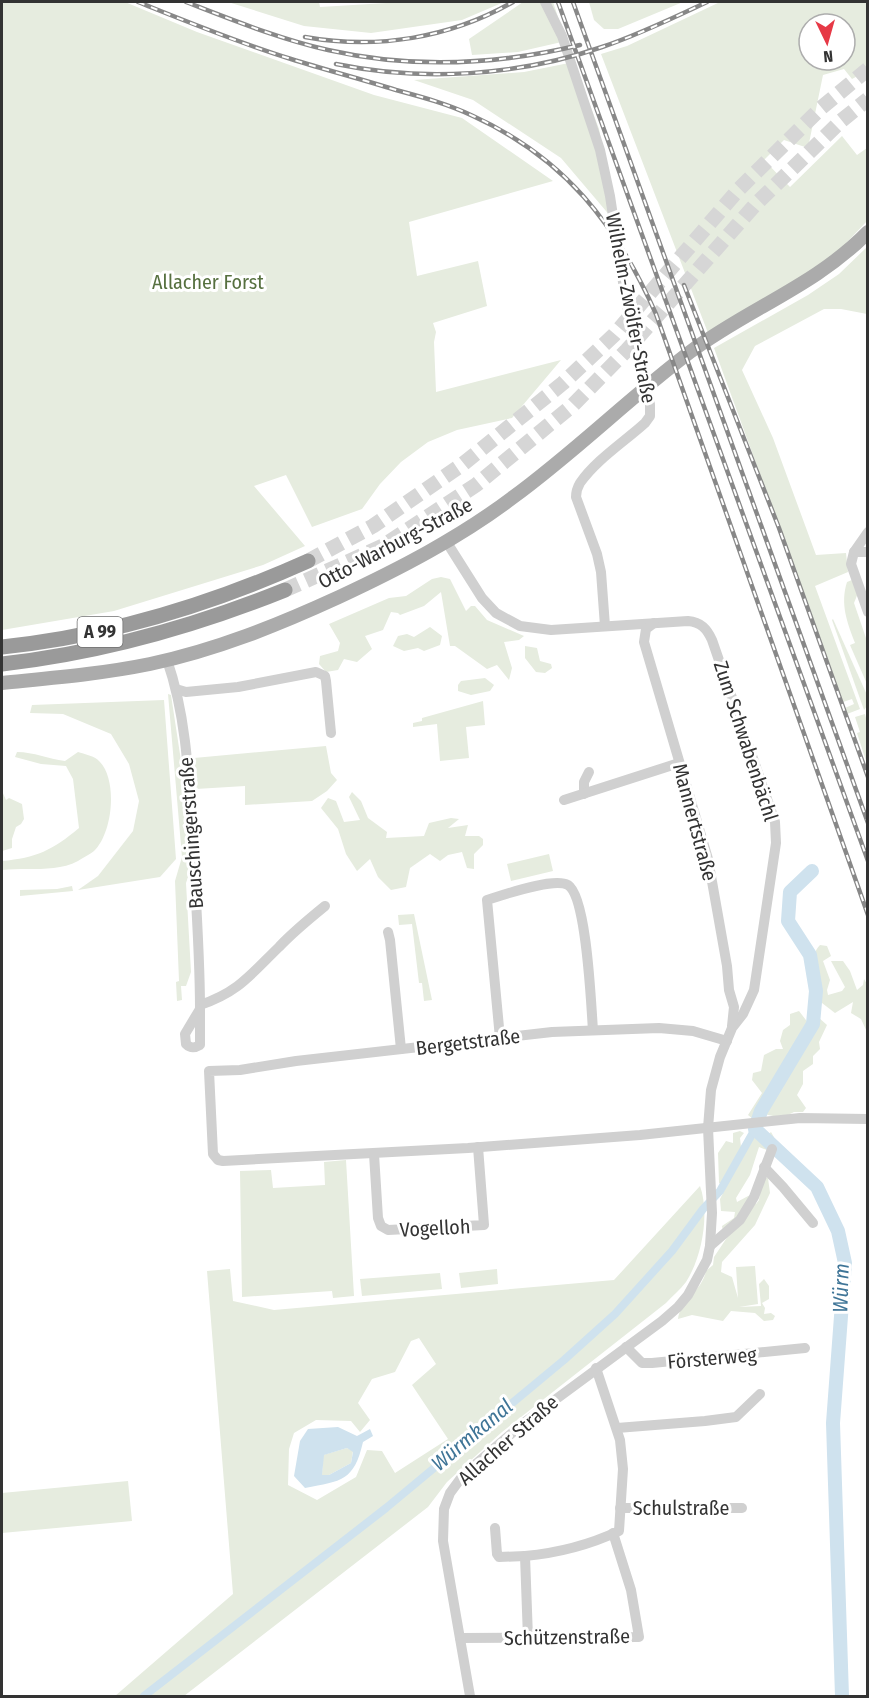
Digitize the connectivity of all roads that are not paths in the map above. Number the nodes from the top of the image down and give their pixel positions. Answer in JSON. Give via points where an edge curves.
{"nodes":[{"id":1,"x":545,"y":2,"type":"edge"},
{"id":2,"x":867,"y":232,"type":"edge"},
{"id":3,"x":867,"y":532,"type":"edge"},
{"id":4,"x":446,"y":541,"type":"junction"},
{"id":5,"x":854,"y":552,"type":"junction"},
{"id":6,"x":867,"y":552,"type":"edge"},
{"id":7,"x":308,"y":561,"type":"tunnel mouth"},
{"id":8,"x":285,"y":590,"type":"tunnel mouth"},
{"id":9,"x":867,"y":612,"type":"edge"},
{"id":10,"x":655,"y":623,"type":"junction"},
{"id":11,"x":605,"y":626,"type":"junction"},
{"id":12,"x":644,"y":642,"type":"junction"},
{"id":13,"x":2,"y":647,"type":"edge"},
{"id":14,"x":167,"y":660,"type":"junction"},
{"id":15,"x":2,"y":664,"type":"edge"},
{"id":16,"x":2,"y":683,"type":"edge"},
{"id":17,"x":176,"y":689,"type":"junction"},
{"id":18,"x":331,"y":733,"type":"dead end"},
{"id":19,"x":679,"y":763,"type":"junction"},
{"id":20,"x":589,"y":772,"type":"dead end"},
{"id":21,"x":584,"y":794,"type":"junction"},
{"id":22,"x":564,"y":800,"type":"dead end"},
{"id":23,"x":325,"y":906,"type":"dead end"},
{"id":24,"x":388,"y":932,"type":"dead end"},
{"id":25,"x":732,"y":1028,"type":"junction"},
{"id":26,"x":593,"y":1030,"type":"junction"},
{"id":27,"x":500,"y":1038,"type":"junction"},
{"id":28,"x":726,"y":1041,"type":"junction"},
{"id":29,"x":401,"y":1049,"type":"junction"},
{"id":30,"x":867,"y":1119,"type":"edge"},
{"id":31,"x":708,"y":1128,"type":"junction"},
{"id":32,"x":478,"y":1147,"type":"junction"},
{"id":33,"x":772,"y":1149,"type":"dead end"},
{"id":34,"x":374,"y":1154,"type":"junction"},
{"id":35,"x":764,"y":1167,"type":"junction"},
{"id":36,"x":813,"y":1223,"type":"dead end"},
{"id":37,"x":710,"y":1246,"type":"junction"},
{"id":38,"x":626,"y":1347,"type":"junction"},
{"id":39,"x":805,"y":1348,"type":"dead end"},
{"id":40,"x":596,"y":1368,"type":"junction"},
{"id":41,"x":760,"y":1394,"type":"dead end"},
{"id":42,"x":617,"y":1428,"type":"junction"},
{"id":43,"x":620,"y":1508,"type":"junction"},
{"id":44,"x":742,"y":1508,"type":"dead end"},
{"id":45,"x":495,"y":1528,"type":"dead end"},
{"id":46,"x":613,"y":1533,"type":"junction"},
{"id":47,"x":525,"y":1556,"type":"junction"},
{"id":48,"x":460,"y":1638,"type":"junction"},
{"id":49,"x":528,"y":1638,"type":"junction"},
{"id":50,"x":470,"y":1696,"type":"edge"}],
"edges":[{"from":1,"to":11,"type":"street","name":"Wilhelm-Zwölfer-Straße","bridge":true,"via":[[562,36],[600,150],[626,302],[650,405],[645,423],[596,466],[576,491],[601,572]]},
{"from":2,"to":4,"type":"main road","name":"Otto-Warburg-Straße","via":[[821,273],[714,335],[543,475]]},
{"from":3,"to":5,"type":"street"},
{"from":4,"to":11,"type":"street","name":"Zum Schwabenbächl","via":[[482,598],[509,621],[542,630]]},
{"from":4,"to":14,"type":"main road","name":"Otto-Warburg-Straße","via":[[310,610],[212,648]]},
{"from":5,"to":6,"type":"street"},
{"from":5,"to":9,"type":"street","via":[[851,567]]},
{"from":7,"to":13,"type":"highway","number":"A 99","via":[[246,588],[164,616],[94,633]]},
{"from":8,"to":15,"type":"highway","number":"A 99","via":[[138,640]]},
{"from":10,"to":11,"type":"street","name":"Zum Schwabenbächl"},
{"from":10,"to":12,"type":"street","via":[[646,629]]},
{"from":10,"to":25,"type":"street","name":"Zum Schwabenbächl","via":[[694,621],[710,634],[775,822],[776,843],[754,990]]},
{"from":11,"to":12,"type":"street","name":"Zum Schwabenbächl","via":[[631,630]]},
{"from":12,"to":19,"type":"street","name":"Mannertstraße"},
{"from":14,"to":16,"type":"main road","name":"Otto-Warburg-Straße","via":[[117,670]]},
{"from":14,"to":17,"type":"street","name":"Bauschingerstraße"},
{"from":17,"to":18,"type":"street","via":[[186,692],[238,687],[315,672],[327,681]]},
{"from":17,"to":23,"type":"street","name":"Bauschingerstraße","via":[[189,791],[200,1007],[238,987]]},
{"from":19,"to":21,"type":"street"},
{"from":19,"to":25,"type":"street","name":"Mannertstraße","via":[[708,859],[734,1007]]},
{"from":20,"to":21,"type":"street"},
{"from":21,"to":22,"type":"street"},
{"from":24,"to":29,"type":"street"},
{"from":25,"to":28,"type":"street","name":"Zum Schwabenbächl"},
{"from":26,"to":27,"type":"street","name":"Bergetstraße"},
{"from":26,"to":27,"type":"street","via":[[585,939],[576,892],[556,882],[487,900]]},
{"from":26,"to":28,"type":"street","name":"Bergetstraße","via":[[680,1030]]},
{"from":27,"to":29,"type":"street","name":"Bergetstraße"},
{"from":28,"to":31,"type":"street","name":"Zum Schwabenbächl","via":[[712,1081]]},
{"from":29,"to":34,"type":"street","name":"Bergetstraße","via":[[209,1071],[215,1157],[223,1161]]},
{"from":30,"to":31,"type":"street","via":[[800,1118]]},
{"from":31,"to":32,"type":"street"},
{"from":31,"to":37,"type":"street","name":"Allacher Straße"},
{"from":32,"to":34,"type":"street"},
{"from":32,"to":34,"type":"street","name":"Vogelloh","via":[[484,1225],[388,1230],[381,1226]]},
{"from":33,"to":35,"type":"street","name":"Allacher Straße"},
{"from":35,"to":36,"type":"street"},
{"from":35,"to":37,"type":"street","name":"Allacher Straße","via":[[754,1197],[740,1220]]},
{"from":37,"to":38,"type":"street","name":"Allacher Straße","via":[[698,1278],[678,1307]]},
{"from":38,"to":39,"type":"street","name":"Försterweg","via":[[642,1363],[652,1364]]},
{"from":38,"to":40,"type":"street","name":"Allacher Straße"},
{"from":40,"to":42,"type":"street"},
{"from":40,"to":48,"type":"street","name":"Allacher Straße","via":[[464,1474],[450,1493],[444,1509],[443,1541]]},
{"from":41,"to":42,"type":"street","via":[[736,1417]]},
{"from":42,"to":43,"type":"street","via":[[623,1469]]},
{"from":43,"to":44,"type":"street","name":"Schulstraße"},
{"from":43,"to":46,"type":"street","via":[[619,1531]]},
{"from":45,"to":47,"type":"street","via":[[499,1557]]},
{"from":46,"to":47,"type":"street","via":[[578,1547]]},
{"from":46,"to":49,"type":"street","name":"Schützenstraße","via":[[631,1590],[639,1637]]},
{"from":47,"to":49,"type":"street"},
{"from":48,"to":49,"type":"street","name":"Schützenstraße"},
{"from":48,"to":50,"type":"street","name":"Allacher Straße"}]}
